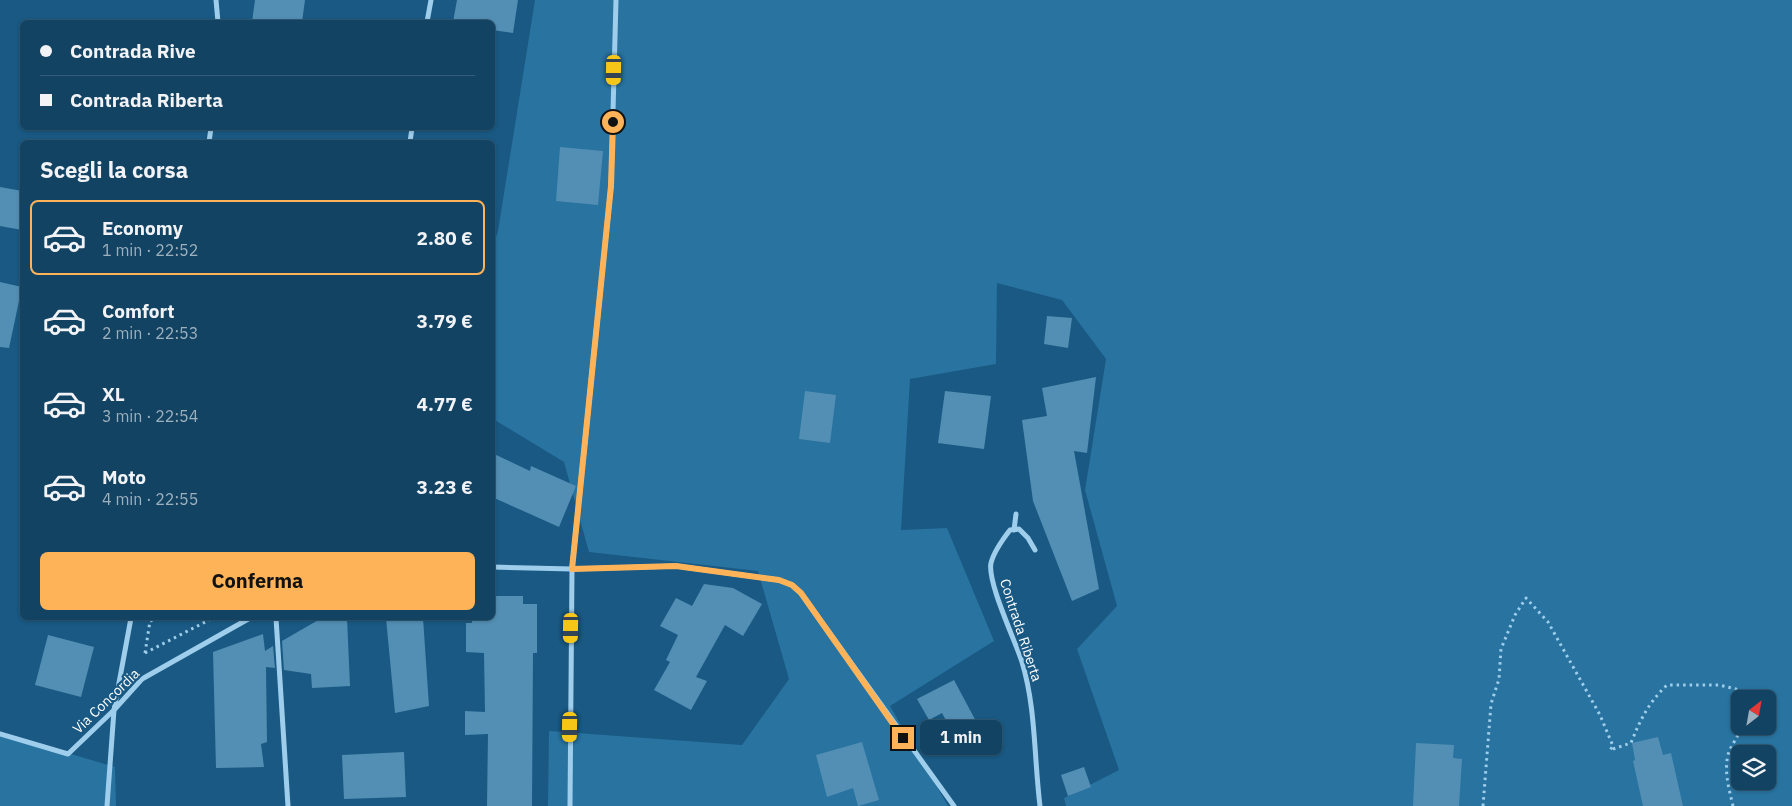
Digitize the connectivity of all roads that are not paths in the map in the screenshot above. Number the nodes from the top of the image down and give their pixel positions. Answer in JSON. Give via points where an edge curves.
{"nodes":[{"id":1,"x":216,"y":0,"type":"edge"},
{"id":2,"x":431,"y":0,"type":"edge"},
{"id":3,"x":616,"y":0,"type":"edge"},
{"id":4,"x":218,"y":20,"type":"edge"},
{"id":5,"x":427,"y":20,"type":"edge"},
{"id":6,"x":1016,"y":514,"type":"dead end"},
{"id":7,"x":1014,"y":530,"type":"junction"},
{"id":8,"x":1035,"y":550,"type":"dead end"},
{"id":9,"x":495,"y":567,"type":"edge"},
{"id":10,"x":572,"y":569,"type":"junction"},
{"id":11,"x":131,"y":620,"type":"edge"},
{"id":12,"x":246,"y":620,"type":"edge"},
{"id":13,"x":276,"y":620,"type":"edge"},
{"id":14,"x":114,"y":710,"type":"junction"},
{"id":15,"x":0,"y":734,"type":"edge"},
{"id":16,"x":108,"y":806,"type":"edge"},
{"id":17,"x":288,"y":806,"type":"edge"},
{"id":18,"x":570,"y":806,"type":"edge"},
{"id":19,"x":954,"y":806,"type":"edge"},
{"id":20,"x":1040,"y":806,"type":"edge"}],
"edges":[{"from":1,"to":4,"type":"street"},
{"from":2,"to":5,"type":"street"},
{"from":3,"to":10,"type":"street","via":[[611,186]]},
{"from":6,"to":7,"type":"street"},
{"from":7,"to":8,"type":"street","via":[[1019,529]]},
{"from":7,"to":20,"type":"street","name":"Contrada Riberta","via":[[1010,530],[1001,542],[991,564],[992,580],[1022,662],[1032,702]]},
{"from":9,"to":10,"type":"street"},
{"from":10,"to":18,"type":"street"},
{"from":10,"to":19,"type":"street","via":[[676,566],[779,580],[792,585],[801,593]]},
{"from":11,"to":14,"type":"street"},
{"from":12,"to":14,"type":"street","name":"Via Concordia","via":[[142,679]]},
{"from":13,"to":17,"type":"street"},
{"from":14,"to":15,"type":"street","name":"Via Concordia","via":[[68,754]]},
{"from":14,"to":16,"type":"street"}]}
